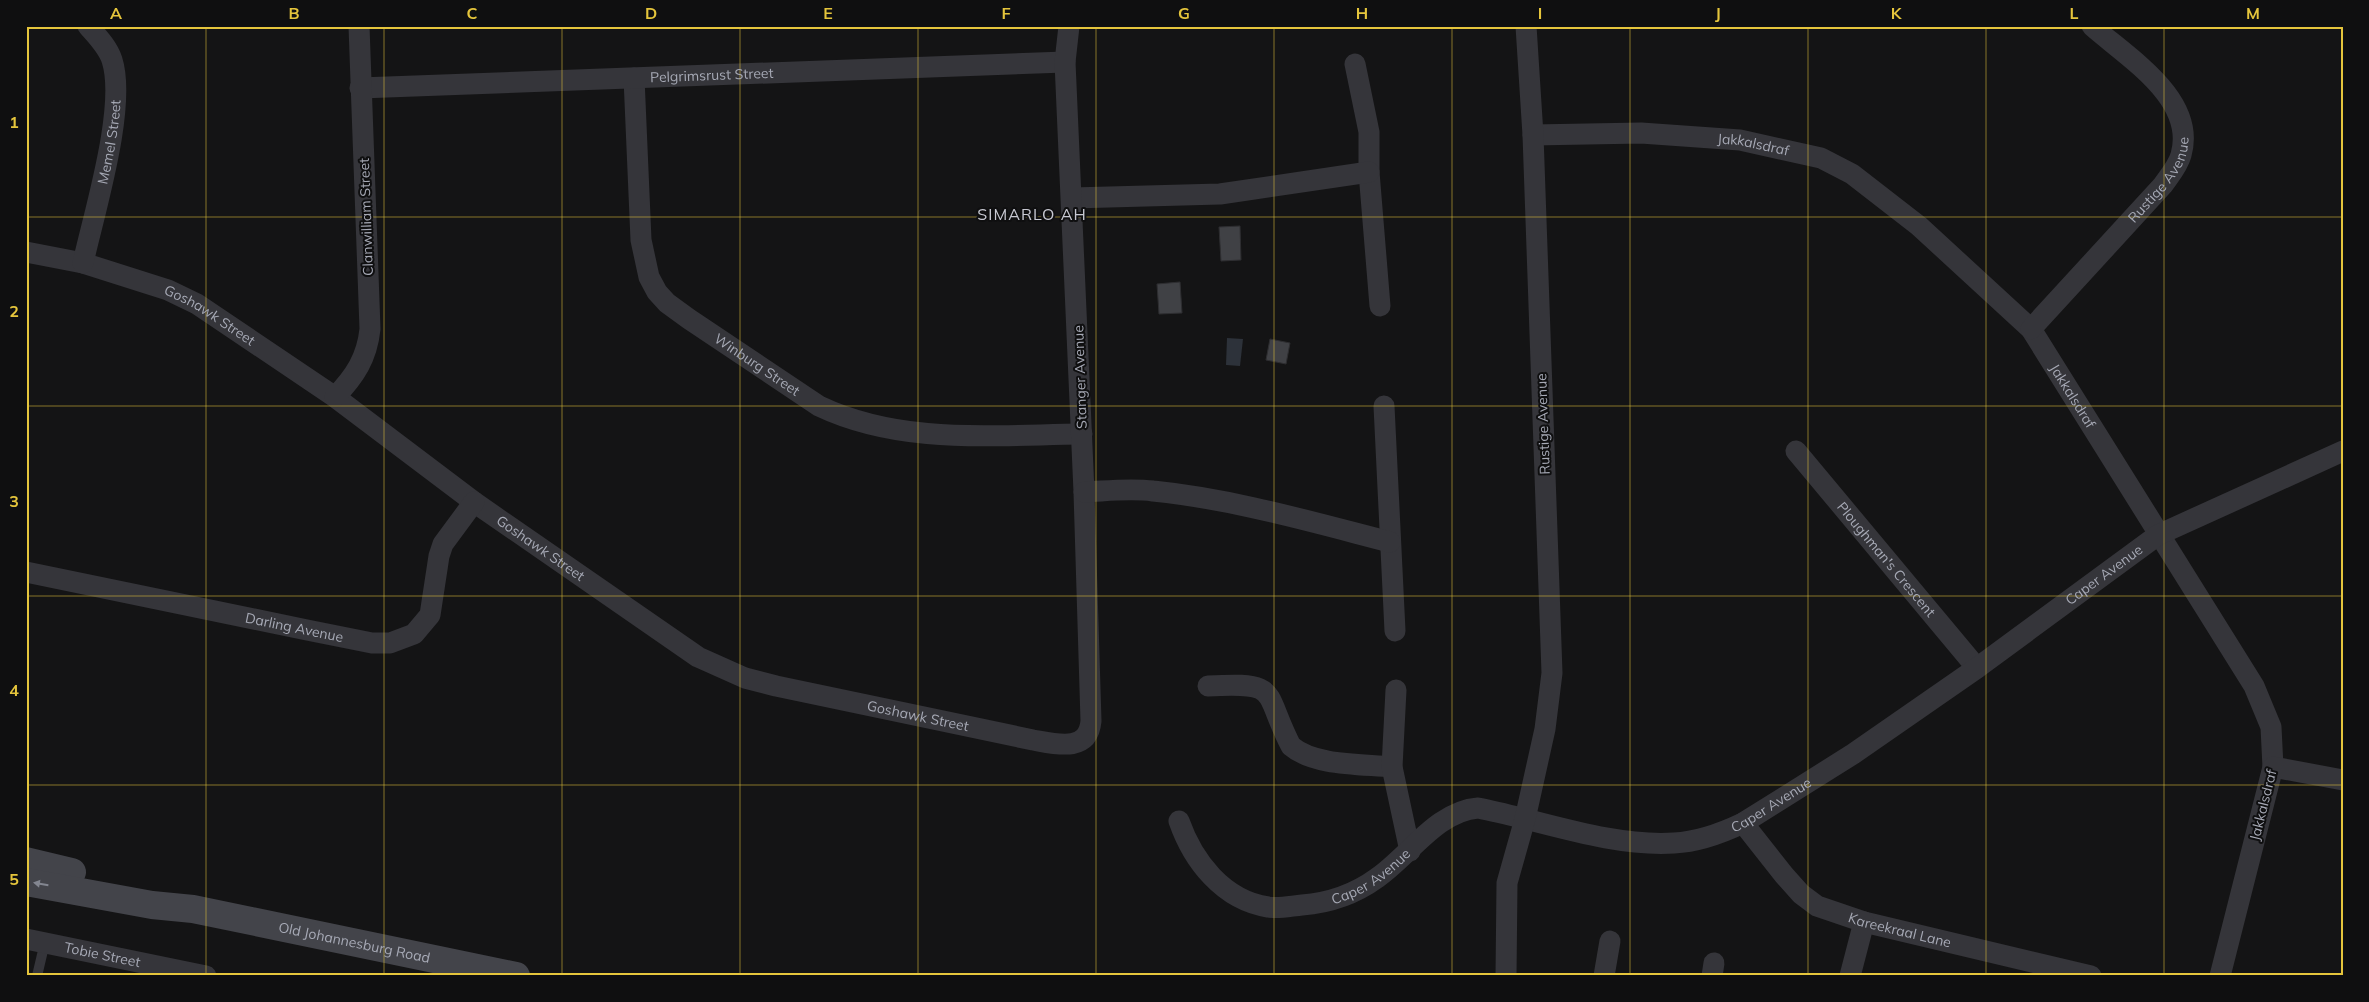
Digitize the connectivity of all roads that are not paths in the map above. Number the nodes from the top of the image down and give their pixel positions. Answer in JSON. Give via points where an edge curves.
{"nodes":[{"id":1,"x":88,"y":26,"type":"edge"},
{"id":2,"x":359,"y":26,"type":"edge"},
{"id":3,"x":1069,"y":26,"type":"edge"},
{"id":4,"x":1526,"y":26,"type":"edge"},
{"id":5,"x":2092,"y":26,"type":"edge"},
{"id":6,"x":1065,"y":62,"type":"junction"},
{"id":7,"x":1354,"y":64,"type":"dead end"},
{"id":8,"x":634,"y":78,"type":"junction"},
{"id":9,"x":360,"y":88,"type":"junction"},
{"id":10,"x":1533,"y":135,"type":"junction"},
{"id":11,"x":1369,"y":172,"type":"junction"},
{"id":12,"x":1072,"y":198,"type":"junction"},
{"id":13,"x":26,"y":252,"type":"edge"},
{"id":14,"x":83,"y":263,"type":"junction"},
{"id":15,"x":1380,"y":306,"type":"dead end"},
{"id":16,"x":2030,"y":329,"type":"junction"},
{"id":17,"x":335,"y":397,"type":"junction"},
{"id":18,"x":1384,"y":406,"type":"dead end"},
{"id":19,"x":1082,"y":434,"type":"junction"},
{"id":20,"x":1796,"y":451,"type":"dead end"},
{"id":21,"x":2343,"y":451,"type":"edge"},
{"id":22,"x":1084,"y":492,"type":"junction"},
{"id":23,"x":474,"y":502,"type":"junction"},
{"id":24,"x":2158,"y":535,"type":"junction"},
{"id":25,"x":1390,"y":542,"type":"junction"},
{"id":26,"x":26,"y":572,"type":"edge"},
{"id":27,"x":1395,"y":631,"type":"dead end"},
{"id":28,"x":1977,"y":668,"type":"junction"},
{"id":29,"x":1208,"y":686,"type":"dead end"},
{"id":30,"x":1396,"y":690,"type":"dead end"},
{"id":31,"x":1090,"y":728,"type":"joint"},
{"id":32,"x":1392,"y":767,"type":"junction"},
{"id":33,"x":2273,"y":767,"type":"junction"},
{"id":34,"x":2343,"y":780,"type":"edge"},
{"id":35,"x":1525,"y":819,"type":"junction"},
{"id":36,"x":1179,"y":821,"type":"dead end"},
{"id":37,"x":1743,"y":823,"type":"junction"},
{"id":38,"x":1410,"y":851,"type":"junction"},
{"id":39,"x":26,"y":862,"type":"edge"},
{"id":40,"x":26,"y":882,"type":"edge"},
{"id":41,"x":193,"y":909,"type":"junction"},
{"id":42,"x":1864,"y":922,"type":"junction"},
{"id":43,"x":36,"y":941,"type":"edge"},
{"id":44,"x":1610,"y":941,"type":"dead end"},
{"id":45,"x":37,"y":976,"type":"edge"},
{"id":46,"x":204,"y":976,"type":"edge"},
{"id":47,"x":516,"y":976,"type":"edge"},
{"id":48,"x":1506,"y":976,"type":"edge"},
{"id":49,"x":1604,"y":976,"type":"edge"},
{"id":50,"x":1850,"y":976,"type":"edge"},
{"id":51,"x":2091,"y":976,"type":"edge"},
{"id":52,"x":2220,"y":976,"type":"edge"}],
"edges":[{"from":1,"to":14,"type":"street","name":"Memel Street","via":[[112,59],[116,104]]},
{"from":2,"to":9,"type":"street","name":"Clanwilliam Street"},
{"from":3,"to":6,"type":"street","name":"Stanger Avenue"},
{"from":4,"to":10,"type":"street","name":"Rustige Avenue"},
{"from":5,"to":16,"type":"street","name":"Rustige Avenue","via":[[2169,95],[2182,128],[2182,148],[2174,169],[2163,184]]},
{"from":6,"to":8,"type":"street","name":"Pelgrimsrust Street"},
{"from":6,"to":12,"type":"street","name":"Stanger Avenue"},
{"from":7,"to":11,"type":"street","via":[[1368,122]]},
{"from":8,"to":9,"type":"street","name":"Pelgrimsrust Street"},
{"from":8,"to":19,"type":"street","name":"Winburg Street","via":[[641,240],[649,277],[667,303],[812,402],[840,417],[936,436]]},
{"from":9,"to":17,"type":"street","name":"Clanwilliam Street","via":[[369,344],[358,370]]},
{"from":10,"to":16,"type":"street","name":"Jakkalsdraf","via":[[1641,133],[1740,140],[1821,158],[1852,174],[1919,226]]},
{"from":10,"to":35,"type":"street","name":"Rustige Avenue","via":[[1552,673],[1545,729]]},
{"from":11,"to":12,"type":"street","via":[[1220,194]]},
{"from":11,"to":15,"type":"street"},
{"from":12,"to":19,"type":"street","name":"Stanger Avenue"},
{"from":13,"to":14,"type":"street","name":"Goshawk Street"},
{"from":14,"to":17,"type":"street","name":"Goshawk Street","via":[[168,290],[197,304]]},
{"from":16,"to":24,"type":"street","name":"Jakkalsdraf"},
{"from":17,"to":23,"type":"street","name":"Goshawk Street"},
{"from":18,"to":25,"type":"street"},
{"from":19,"to":22,"type":"street","name":"Stanger Avenue"},
{"from":20,"to":28,"type":"street","name":"Ploughman's Crescent"},
{"from":21,"to":24,"type":"street","name":"Caper Avenue"},
{"from":22,"to":25,"type":"street","via":[[1152,491],[1195,497],[1248,506]]},
{"from":22,"to":31,"type":"street","name":"Stanger Avenue"},
{"from":23,"to":26,"type":"street","name":"Darling Avenue","via":[[443,544],[430,615],[414,634],[390,643],[372,643]]},
{"from":23,"to":31,"type":"street","name":"Goshawk Street","via":[[698,657],[738,676],[1054,744],[1078,742]]},
{"from":24,"to":28,"type":"street","name":"Caper Avenue"},
{"from":24,"to":33,"type":"street","name":"Jakkalsdraf","via":[[2254,686],[2270,727]]},
{"from":25,"to":27,"type":"street"},
{"from":28,"to":37,"type":"street","name":"Caper Avenue","via":[[1853,754]]},
{"from":29,"to":32,"type":"street","via":[[1252,685],[1265,692],[1297,752],[1319,760]]},
{"from":30,"to":32,"type":"street"},
{"from":32,"to":38,"type":"street"},
{"from":33,"to":34,"type":"street"},
{"from":33,"to":52,"type":"street","name":"Jakkalsdraf"},
{"from":35,"to":37,"type":"street","name":"Caper Avenue","via":[[1648,843],[1702,838]]},
{"from":35,"to":38,"type":"street","name":"Caper Avenue","via":[[1478,808],[1460,810],[1431,830]]},
{"from":35,"to":48,"type":"street","name":"Rustige Avenue","via":[[1508,883]]},
{"from":36,"to":38,"type":"street","name":"Caper Avenue","via":[[1188,845],[1208,873],[1241,898],[1270,907],[1310,904],[1340,897],[1376,879]]},
{"from":37,"to":42,"type":"street","name":"Kareekraal Lane","via":[[1801,894],[1817,906]]},
{"from":39,"to":41,"type":"main road","name":"Old Johannesburg Road","via":[[154,894]]},
{"from":41,"to":40,"type":"main road","name":"Old Johannesburg Road","one_way":true,"via":[[152,905]]},
{"from":41,"to":47,"type":"main road","name":"Old Johannesburg Road"},
{"from":42,"to":50,"type":"street"},
{"from":42,"to":51,"type":"street","name":"Kareekraal Lane"},
{"from":43,"to":45,"type":"lane"},
{"from":43,"to":46,"type":"street","name":"Tobie Street"},
{"from":44,"to":49,"type":"street"}]}
